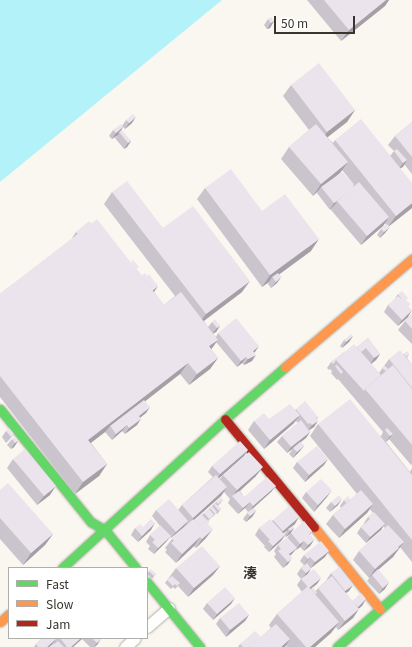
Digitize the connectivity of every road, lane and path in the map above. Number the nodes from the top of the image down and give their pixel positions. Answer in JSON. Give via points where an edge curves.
{"nodes":[{"id":1,"x":412,"y":259,"type":"edge"},
{"id":2,"x":0,"y":409,"type":"edge"},
{"id":3,"x":225,"y":419,"type":"junction"},
{"id":4,"x":105,"y":530,"type":"junction"},
{"id":5,"x":63,"y":567,"type":"edge"},
{"id":6,"x":135,"y":567,"type":"edge"},
{"id":7,"x":412,"y":581,"type":"edge"},
{"id":8,"x":148,"y":583,"type":"edge"},
{"id":9,"x":169,"y":608,"type":"junction"},
{"id":10,"x":380,"y":609,"type":"junction"},
{"id":11,"x":8,"y":615,"type":"edge"},
{"id":12,"x":0,"y":622,"type":"edge"},
{"id":13,"x":148,"y":626,"type":"edge"},
{"id":14,"x":134,"y":639,"type":"edge"},
{"id":15,"x":124,"y":647,"type":"edge"},
{"id":16,"x":200,"y":647,"type":"edge"},
{"id":17,"x":336,"y":647,"type":"edge"}],
"edges":[{"from":1,"to":3,"type":"street"},
{"from":2,"to":4,"type":"street","via":[[91,522]]},
{"from":3,"to":4,"type":"street"},
{"from":3,"to":10,"type":"street"},
{"from":4,"to":5,"type":"street"},
{"from":4,"to":6,"type":"street"},
{"from":7,"to":10,"type":"street"},
{"from":8,"to":9,"type":"street"},
{"from":9,"to":13,"type":"street"},
{"from":9,"to":16,"type":"street"},
{"from":10,"to":17,"type":"street"},
{"from":11,"to":12,"type":"street"},
{"from":14,"to":15,"type":"street"}]}
